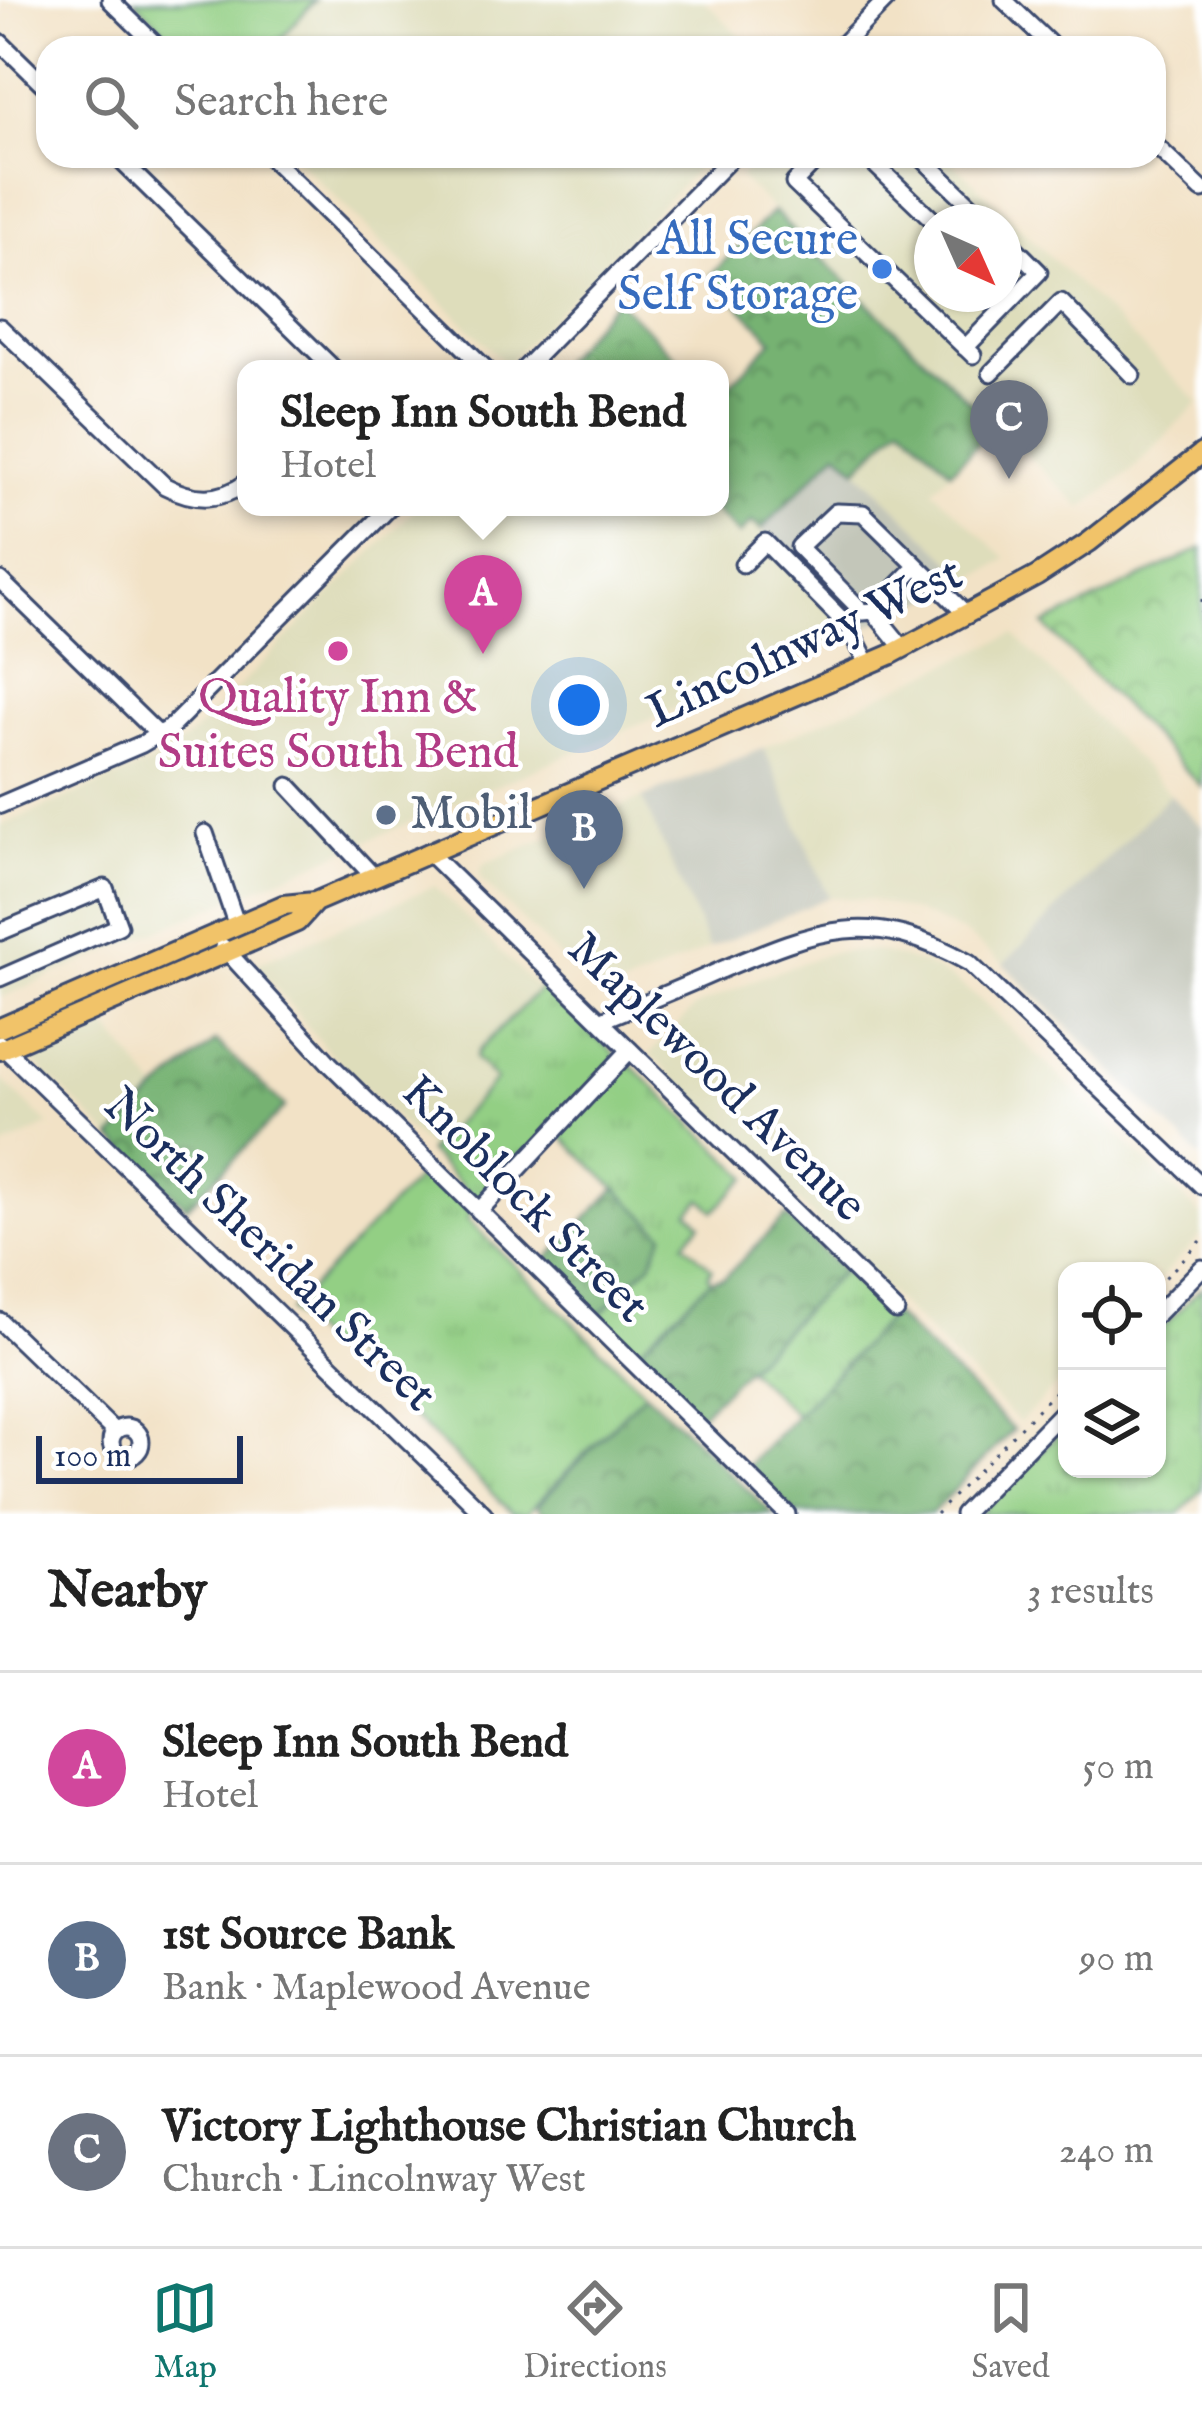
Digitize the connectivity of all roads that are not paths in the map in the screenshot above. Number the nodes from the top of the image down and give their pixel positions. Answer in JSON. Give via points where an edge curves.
{"nodes":[{"id":1,"x":110,"y":0,"type":"edge"},
{"id":2,"x":886,"y":0,"type":"edge"},
{"id":3,"x":1004,"y":0,"type":"edge"},
{"id":4,"x":147,"y":36,"type":"edge"},
{"id":5,"x":851,"y":36,"type":"edge"},
{"id":6,"x":1042,"y":36,"type":"edge"},
{"id":7,"x":0,"y":42,"type":"edge"},
{"id":8,"x":36,"y":77,"type":"edge"},
{"id":9,"x":1166,"y":156,"type":"edge"},
{"id":10,"x":128,"y":168,"type":"edge"},
{"id":11,"x":281,"y":168,"type":"edge"},
{"id":12,"x":721,"y":168,"type":"edge"},
{"id":13,"x":808,"y":168,"type":"edge"},
{"id":14,"x":879,"y":168,"type":"edge"},
{"id":15,"x":932,"y":168,"type":"edge"},
{"id":16,"x":1202,"y":190,"type":"edge"},
{"id":17,"x":916,"y":204,"type":"edge"},
{"id":18,"x":969,"y":204,"type":"edge"},
{"id":19,"x":1022,"y":255,"type":"edge"},
{"id":20,"x":1022,"y":284,"type":"edge"},
{"id":21,"x":914,"y":299,"type":"edge"},
{"id":22,"x":928,"y":312,"type":"edge"},
{"id":23,"x":996,"y":312,"type":"edge"},
{"id":24,"x":0,"y":327,"type":"edge"},
{"id":25,"x":325,"y":360,"type":"edge"},
{"id":26,"x":477,"y":360,"type":"edge"},
{"id":27,"x":533,"y":360,"type":"edge"},
{"id":28,"x":991,"y":373,"type":"dead end"},
{"id":29,"x":1132,"y":375,"type":"dead end"},
{"id":30,"x":1202,"y":434,"type":"edge"},
{"id":31,"x":1202,"y":453,"type":"edge"},
{"id":32,"x":1173,"y":474,"type":"junction"},
{"id":33,"x":237,"y":488,"type":"edge"},
{"id":34,"x":381,"y":516,"type":"edge"},
{"id":35,"x":742,"y":563,"type":"dead end"},
{"id":36,"x":917,"y":566,"type":"junction"},
{"id":37,"x":0,"y":580,"type":"edge"},
{"id":38,"x":873,"y":611,"type":"junction"},
{"id":39,"x":967,"y":615,"type":"junction"},
{"id":40,"x":903,"y":648,"type":"junction"},
{"id":41,"x":868,"y":664,"type":"junction"},
{"id":42,"x":159,"y":735,"type":"junction"},
{"id":43,"x":289,"y":786,"type":"dead end"},
{"id":44,"x":0,"y":805,"type":"edge"},
{"id":45,"x":205,"y":833,"type":"dead end"},
{"id":46,"x":428,"y":852,"type":"junction"},
{"id":47,"x":374,"y":876,"type":"junction"},
{"id":48,"x":315,"y":902,"type":"junction"},
{"id":49,"x":237,"y":926,"type":"junction"},
{"id":50,"x":0,"y":932,"type":"edge"},
{"id":51,"x":212,"y":937,"type":"junction"},
{"id":52,"x":228,"y":952,"type":"junction"},
{"id":53,"x":0,"y":978,"type":"edge"},
{"id":54,"x":600,"y":1021,"type":"junction"},
{"id":55,"x":0,"y":1028,"type":"edge"},
{"id":56,"x":2,"y":1047,"type":"edge"},
{"id":57,"x":630,"y":1050,"type":"junction"},
{"id":58,"x":1202,"y":1186,"type":"edge"},
{"id":59,"x":478,"y":1211,"type":"junction"},
{"id":60,"x":1202,"y":1268,"type":"edge"},
{"id":61,"x":1166,"y":1305,"type":"edge"},
{"id":62,"x":896,"y":1311,"type":"dead end"},
{"id":63,"x":0,"y":1322,"type":"edge"},
{"id":64,"x":1058,"y":1416,"type":"edge"},
{"id":65,"x":115,"y":1432,"type":"dead end"},
{"id":66,"x":484,"y":1514,"type":"edge"},
{"id":67,"x":787,"y":1514,"type":"edge"},
{"id":68,"x":963,"y":1514,"type":"edge"}],
"edges":[{"from":1,"to":4,"type":"street"},
{"from":2,"to":5,"type":"street"},
{"from":3,"to":6,"type":"street"},
{"from":7,"to":8,"type":"street"},
{"from":9,"to":16,"type":"street"},
{"from":10,"to":25,"type":"street"},
{"from":11,"to":26,"type":"street"},
{"from":12,"to":27,"type":"street"},
{"from":13,"to":21,"type":"street","via":[[794,183]]},
{"from":14,"to":17,"type":"street"},
{"from":15,"to":18,"type":"street"},
{"from":19,"to":20,"type":"street","via":[[1039,272]]},
{"from":22,"to":23,"type":"street","via":[[969,352]]},
{"from":24,"to":33,"type":"street","via":[[165,486],[212,498]]},
{"from":28,"to":29,"type":"street","via":[[1061,302]]},
{"from":30,"to":32,"type":"main road","name":"Lincolnway West"},
{"from":31,"to":32,"type":"main road","name":"Lincolnway West"},
{"from":32,"to":39,"type":"main road","name":"Lincolnway West","via":[[1090,542]]},
{"from":34,"to":42,"type":"street"},
{"from":35,"to":41,"type":"street","via":[[765,542],[849,627]]},
{"from":36,"to":38,"type":"street"},
{"from":36,"to":38,"type":"street","via":[[863,513],[836,512],[800,547],[863,612]]},
{"from":36,"to":39,"type":"street"},
{"from":37,"to":42,"type":"street"},
{"from":38,"to":40,"type":"street"},
{"from":39,"to":40,"type":"main road","name":"Lincolnway West"},
{"from":40,"to":41,"type":"main road","name":"Lincolnway West"},
{"from":41,"to":46,"type":"main road","name":"Lincolnway West"},
{"from":42,"to":44,"type":"street"},
{"from":43,"to":47,"type":"street"},
{"from":45,"to":49,"type":"street"},
{"from":46,"to":47,"type":"main road","name":"Lincolnway West"},
{"from":46,"to":54,"type":"street","name":"Maplewood Avenue"},
{"from":47,"to":48,"type":"main road","name":"Lincolnway West"},
{"from":48,"to":49,"type":"main road","name":"Lincolnway West","via":[[283,905]]},
{"from":48,"to":52,"type":"main road","name":"Lincolnway West","via":[[297,922]]},
{"from":49,"to":51,"type":"main road","name":"Lincolnway West"},
{"from":50,"to":53,"type":"street","via":[[105,888],[119,926]]},
{"from":51,"to":52,"type":"street","name":"Knoblock Street"},
{"from":51,"to":55,"type":"main road","name":"Lincolnway West"},
{"from":52,"to":56,"type":"main road","name":"Lincolnway West"},
{"from":52,"to":59,"type":"street","name":"Knoblock Street"},
{"from":54,"to":57,"type":"street","name":"Maplewood Avenue"},
{"from":54,"to":58,"type":"street","via":[[796,938],[850,928],[898,932],[977,970]]},
{"from":56,"to":66,"type":"street","name":"North Sheridan Street"},
{"from":57,"to":59,"type":"street"},
{"from":57,"to":62,"type":"street","name":"Maplewood Avenue"},
{"from":59,"to":67,"type":"street","name":"Knoblock Street"},
{"from":60,"to":61,"type":"street"},
{"from":63,"to":65,"type":"street"},
{"from":64,"to":68,"type":"street"}]}
